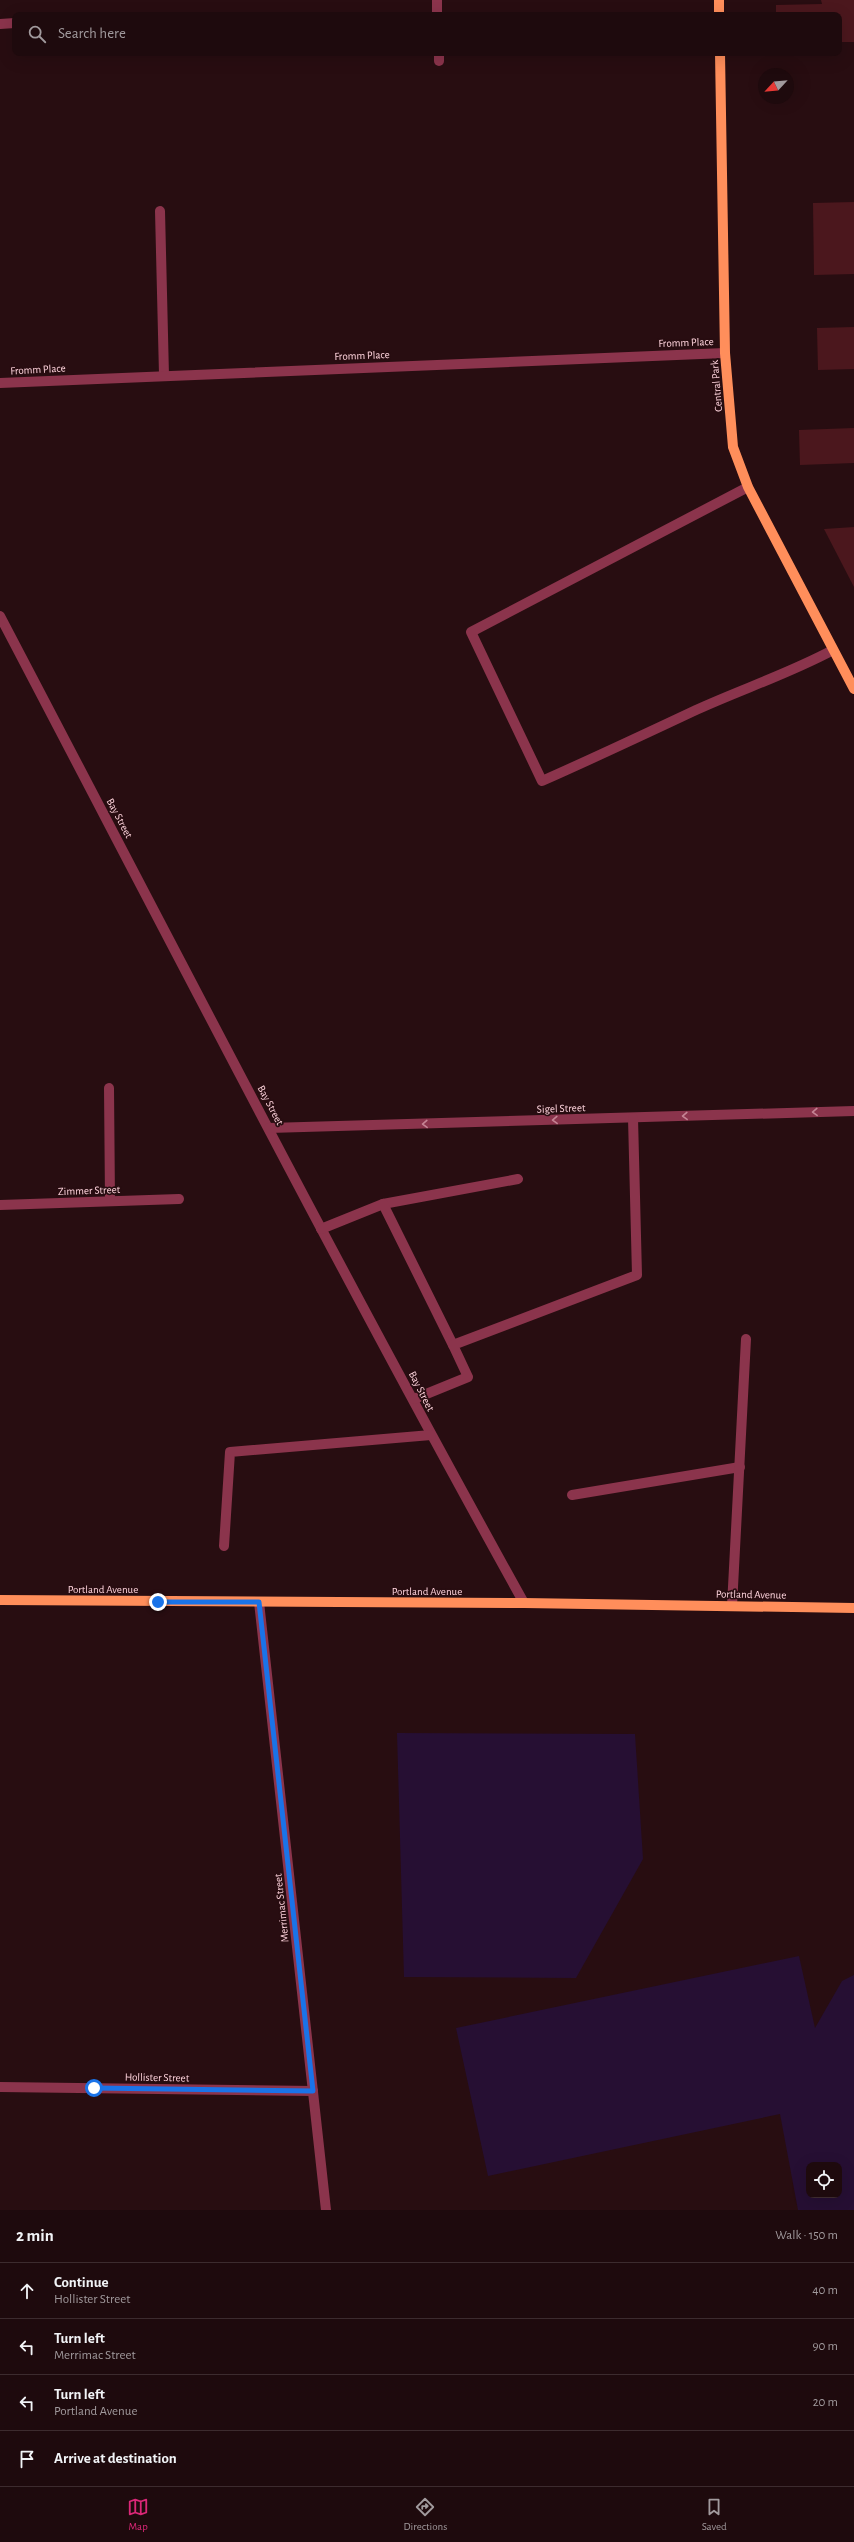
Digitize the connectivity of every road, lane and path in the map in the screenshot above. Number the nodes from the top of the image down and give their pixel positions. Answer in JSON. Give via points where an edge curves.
{"nodes":[{"id":1,"x":437,"y":0,"type":"edge"},
{"id":2,"x":719,"y":0,"type":"edge"},
{"id":3,"x":438,"y":12,"type":"edge"},
{"id":4,"x":719,"y":12,"type":"edge"},
{"id":5,"x":12,"y":23,"type":"edge"},
{"id":6,"x":0,"y":24,"type":"edge"},
{"id":7,"x":720,"y":56,"type":"edge"},
{"id":8,"x":160,"y":211,"type":"dead end"},
{"id":9,"x":724,"y":353,"type":"junction"},
{"id":10,"x":164,"y":375,"type":"junction"},
{"id":11,"x":0,"y":383,"type":"edge"},
{"id":12,"x":748,"y":487,"type":"junction"},
{"id":13,"x":0,"y":616,"type":"edge"},
{"id":14,"x":833,"y":650,"type":"junction"},
{"id":15,"x":854,"y":689,"type":"edge"},
{"id":16,"x":109,"y":1088,"type":"dead end"},
{"id":17,"x":854,"y":1111,"type":"edge"},
{"id":18,"x":633,"y":1118,"type":"junction"},
{"id":19,"x":269,"y":1128,"type":"junction"},
{"id":20,"x":518,"y":1179,"type":"dead end"},
{"id":21,"x":179,"y":1199,"type":"dead end"},
{"id":22,"x":110,"y":1201,"type":"junction"},
{"id":23,"x":383,"y":1204,"type":"junction"},
{"id":24,"x":0,"y":1205,"type":"edge"},
{"id":25,"x":321,"y":1229,"type":"junction"},
{"id":26,"x":746,"y":1339,"type":"dead end"},
{"id":27,"x":453,"y":1345,"type":"junction"},
{"id":28,"x":414,"y":1399,"type":"junction"},
{"id":29,"x":431,"y":1435,"type":"junction"},
{"id":30,"x":740,"y":1467,"type":"junction"},
{"id":31,"x":572,"y":1495,"type":"dead end"},
{"id":32,"x":224,"y":1546,"type":"dead end"},
{"id":33,"x":0,"y":1600,"type":"edge"},
{"id":34,"x":259,"y":1602,"type":"junction"},
{"id":35,"x":524,"y":1603,"type":"junction"},
{"id":36,"x":732,"y":1606,"type":"junction"},
{"id":37,"x":854,"y":1608,"type":"edge"},
{"id":38,"x":0,"y":2087,"type":"edge"},
{"id":39,"x":313,"y":2091,"type":"junction"},
{"id":40,"x":326,"y":2210,"type":"edge"}],
"edges":[{"from":1,"to":3,"type":"street"},
{"from":2,"to":4,"type":"main road"},
{"from":5,"to":6,"type":"street"},
{"from":7,"to":9,"type":"main road","name":"Central Park"},
{"from":8,"to":10,"type":"street"},
{"from":9,"to":10,"type":"street","name":"Fromm Place"},
{"from":9,"to":12,"type":"main road","name":"Central Park","via":[[733,447]]},
{"from":10,"to":11,"type":"street","name":"Fromm Place"},
{"from":12,"to":14,"type":"main road","name":"Central Park"},
{"from":12,"to":14,"type":"street","via":[[471,632],[542,781],[697,710],[795,670]]},
{"from":13,"to":19,"type":"street","name":"Bay Street"},
{"from":14,"to":15,"type":"main road","name":"Central Park"},
{"from":16,"to":22,"type":"street"},
{"from":17,"to":18,"type":"street","name":"Sigel Street","one_way":true},
{"from":18,"to":19,"type":"street","name":"Sigel Street","one_way":true},
{"from":18,"to":27,"type":"street","via":[[637,1275]]},
{"from":19,"to":25,"type":"street","name":"Bay Street"},
{"from":20,"to":23,"type":"street"},
{"from":21,"to":22,"type":"street","name":"Zimmer Street"},
{"from":22,"to":24,"type":"street","name":"Zimmer Street"},
{"from":23,"to":25,"type":"street"},
{"from":23,"to":27,"type":"street"},
{"from":25,"to":28,"type":"street","name":"Bay Street"},
{"from":26,"to":30,"type":"street"},
{"from":27,"to":28,"type":"street","via":[[468,1376]]},
{"from":28,"to":29,"type":"street","name":"Bay Street"},
{"from":29,"to":32,"type":"street","via":[[230,1452]]},
{"from":29,"to":35,"type":"street","name":"Bay Street"},
{"from":30,"to":31,"type":"street"},
{"from":30,"to":36,"type":"street"},
{"from":33,"to":34,"type":"main road","name":"Portland Avenue"},
{"from":34,"to":35,"type":"main road","name":"Portland Avenue"},
{"from":34,"to":39,"type":"street","name":"Merrimac Street"},
{"from":35,"to":36,"type":"main road","name":"Portland Avenue"},
{"from":36,"to":37,"type":"main road","name":"Portland Avenue"},
{"from":38,"to":39,"type":"street","name":"Hollister Street"},
{"from":39,"to":40,"type":"street","name":"Merrimac Street"}]}
